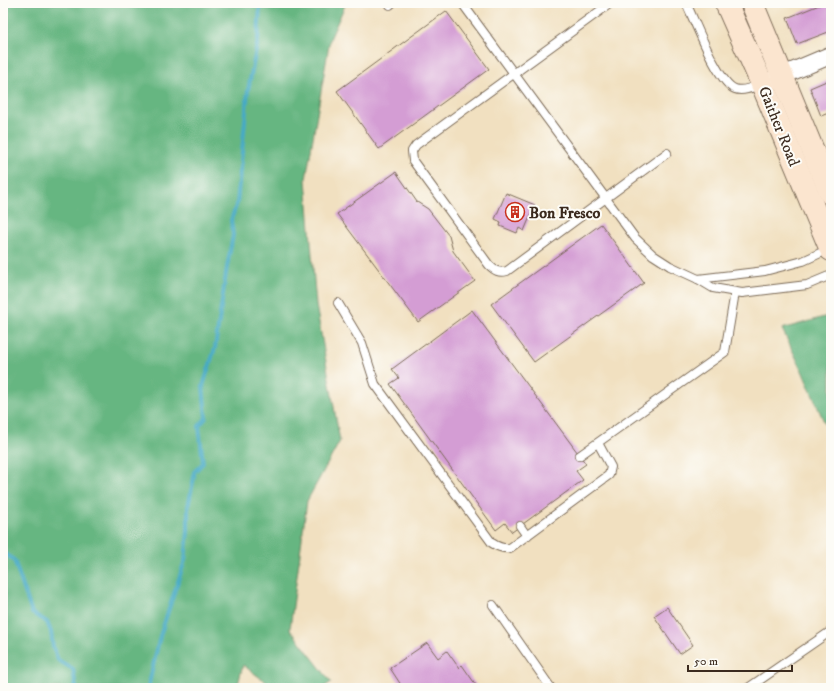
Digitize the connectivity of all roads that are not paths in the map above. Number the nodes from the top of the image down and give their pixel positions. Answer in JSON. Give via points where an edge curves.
{"nodes":[{"id":1,"x":462,"y":3,"type":"edge"},
{"id":2,"x":686,"y":3,"type":"edge"},
{"id":3,"x":726,"y":3,"type":"edge"},
{"id":4,"x":752,"y":3,"type":"edge"},
{"id":5,"x":608,"y":5,"type":"dead end"},
{"id":6,"x":831,"y":55,"type":"edge"},
{"id":7,"x":515,"y":73,"type":"junction"},
{"id":8,"x":782,"y":75,"type":"junction"},
{"id":9,"x":762,"y":84,"type":"junction"},
{"id":10,"x":667,"y":153,"type":"dead end"},
{"id":11,"x":831,"y":194,"type":"edge"},
{"id":12,"x":606,"y":198,"type":"junction"},
{"id":13,"x":831,"y":249,"type":"edge"},
{"id":14,"x":831,"y":276,"type":"edge"},
{"id":15,"x":698,"y":279,"type":"junction"},
{"id":16,"x":735,"y":292,"type":"junction"},
{"id":17,"x":338,"y":303,"type":"dead end"},
{"id":18,"x":598,"y":443,"type":"junction"},
{"id":19,"x":579,"y":456,"type":"dead end"},
{"id":20,"x":520,"y":526,"type":"dead end"},
{"id":21,"x":527,"y":536,"type":"junction"},
{"id":22,"x":493,"y":605,"type":"dead end"},
{"id":23,"x":831,"y":631,"type":"edge"},
{"id":24,"x":551,"y":688,"type":"edge"},
{"id":25,"x":749,"y":688,"type":"edge"}],
"edges":[{"from":1,"to":7,"type":"lane"},
{"from":2,"to":9,"type":"lane","via":[[727,86],[736,90],[746,90]]},
{"from":3,"to":9,"type":"main road","name":"Gaither Road"},
{"from":4,"to":8,"type":"main road","name":"Gaither Road"},
{"from":5,"to":7,"type":"lane"},
{"from":6,"to":8,"type":"street"},
{"from":7,"to":12,"type":"lane"},
{"from":7,"to":12,"type":"lane","via":[[413,148],[411,156],[425,178],[489,265],[494,271],[500,272],[508,271]]},
{"from":8,"to":9,"type":"street"},
{"from":8,"to":11,"type":"main road","name":"Gaither Road"},
{"from":9,"to":13,"type":"main road","name":"Gaither Road"},
{"from":10,"to":12,"type":"lane"},
{"from":12,"to":15,"type":"lane","via":[[635,238],[654,255]]},
{"from":13,"to":15,"type":"lane","via":[[803,261],[765,271]]},
{"from":14,"to":16,"type":"lane","via":[[807,285]]},
{"from":15,"to":16,"type":"lane","via":[[713,288]]},
{"from":16,"to":18,"type":"lane","via":[[725,352]]},
{"from":17,"to":21,"type":"lane","via":[[362,343],[375,384],[492,543],[506,549]]},
{"from":18,"to":19,"type":"lane"},
{"from":18,"to":21,"type":"lane","via":[[612,467],[609,475]]},
{"from":20,"to":21,"type":"lane"},
{"from":22,"to":24,"type":"lane"},
{"from":23,"to":25,"type":"lane"}]}
